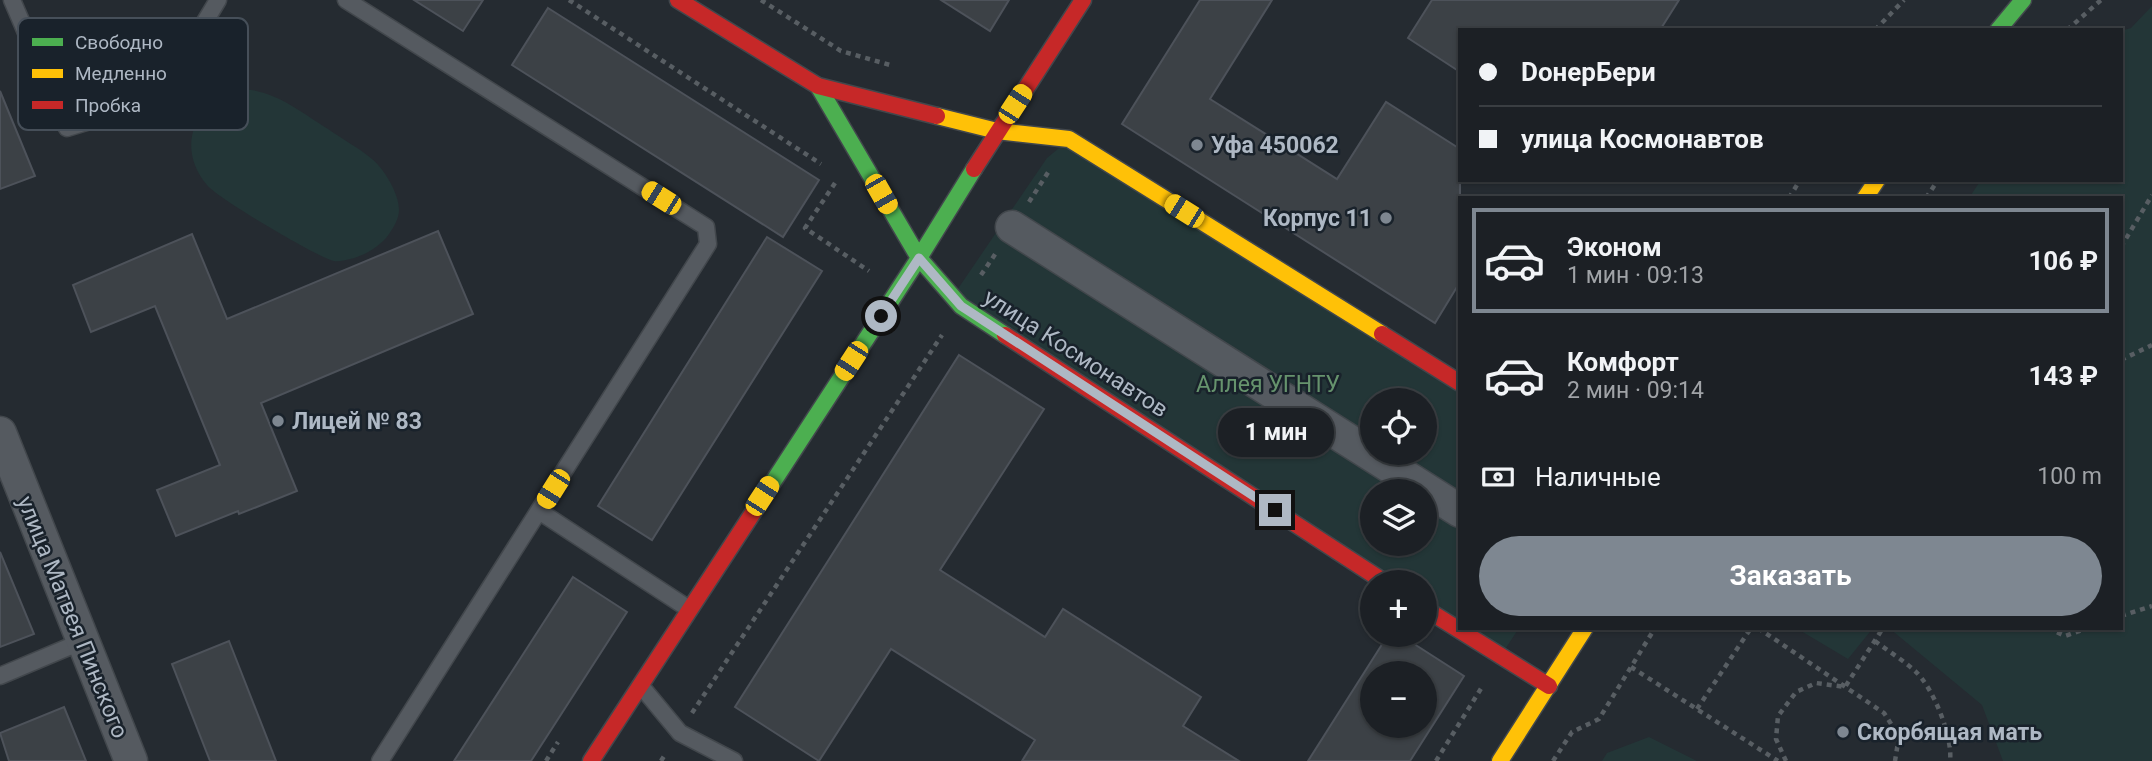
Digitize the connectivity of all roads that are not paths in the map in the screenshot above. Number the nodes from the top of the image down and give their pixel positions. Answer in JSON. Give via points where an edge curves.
{"nodes":[{"id":1,"x":12,"y":0,"type":"edge"},
{"id":2,"x":218,"y":0,"type":"edge"},
{"id":3,"x":346,"y":0,"type":"edge"},
{"id":4,"x":678,"y":0,"type":"edge"},
{"id":5,"x":1083,"y":0,"type":"edge"},
{"id":6,"x":2023,"y":0,"type":"edge"},
{"id":7,"x":20,"y":18,"type":"edge"},
{"id":8,"x":207,"y":18,"type":"edge"},
{"id":9,"x":2000,"y":28,"type":"edge"},
{"id":10,"x":818,"y":86,"type":"junction"},
{"id":11,"x":997,"y":131,"type":"junction"},
{"id":12,"x":1012,"y":227,"type":"dead end"},
{"id":13,"x":919,"y":258,"type":"junction"},
{"id":14,"x":1458,"y":382,"type":"edge"},
{"id":15,"x":0,"y":433,"type":"edge"},
{"id":16,"x":1458,"y":510,"type":"edge"},
{"id":17,"x":539,"y":511,"type":"junction"},
{"id":18,"x":1366,"y":570,"type":"edge"},
{"id":19,"x":689,"y":609,"type":"junction"},
{"id":20,"x":1437,"y":616,"type":"edge"},
{"id":21,"x":1458,"y":629,"type":"edge"},
{"id":22,"x":1459,"y":630,"type":"edge"},
{"id":23,"x":1583,"y":630,"type":"edge"},
{"id":24,"x":83,"y":641,"type":"junction"},
{"id":25,"x":0,"y":676,"type":"edge"},
{"id":26,"x":641,"y":686,"type":"junction"},
{"id":27,"x":1549,"y":686,"type":"junction"},
{"id":28,"x":131,"y":761,"type":"edge"},
{"id":29,"x":380,"y":761,"type":"edge"},
{"id":30,"x":591,"y":761,"type":"edge"},
{"id":31,"x":734,"y":761,"type":"edge"},
{"id":32,"x":1500,"y":761,"type":"edge"}],
"edges":[{"from":1,"to":7,"type":"lane"},
{"from":2,"to":8,"type":"lane"},
{"from":3,"to":17,"type":"lane","via":[[705,227],[708,244]]},
{"from":4,"to":10,"type":"main road","name":"улица Космонавтов"},
{"from":5,"to":11,"type":"main road"},
{"from":6,"to":9,"type":"main road"},
{"from":10,"to":11,"type":"main road","name":"улица Космонавтов"},
{"from":10,"to":13,"type":"main road","name":"улица Космонавтов"},
{"from":11,"to":13,"type":"main road"},
{"from":11,"to":14,"type":"main road","name":"улица Космонавтов","via":[[1069,139]]},
{"from":12,"to":16,"type":"street"},
{"from":13,"to":18,"type":"main road","name":"улица Космонавтов","via":[[961,306]]},
{"from":13,"to":19,"type":"main road"},
{"from":15,"to":24,"type":"street","name":"улица Матвея Пинского"},
{"from":17,"to":19,"type":"lane"},
{"from":17,"to":29,"type":"lane"},
{"from":19,"to":26,"type":"main road"},
{"from":20,"to":21,"type":"main road"},
{"from":22,"to":27,"type":"main road"},
{"from":23,"to":27,"type":"main road"},
{"from":24,"to":25,"type":"lane"},
{"from":24,"to":28,"type":"street","name":"улица Матвея Пинского"},
{"from":26,"to":30,"type":"main road"},
{"from":26,"to":31,"type":"lane","via":[[680,733]]},
{"from":27,"to":32,"type":"main road"}]}
